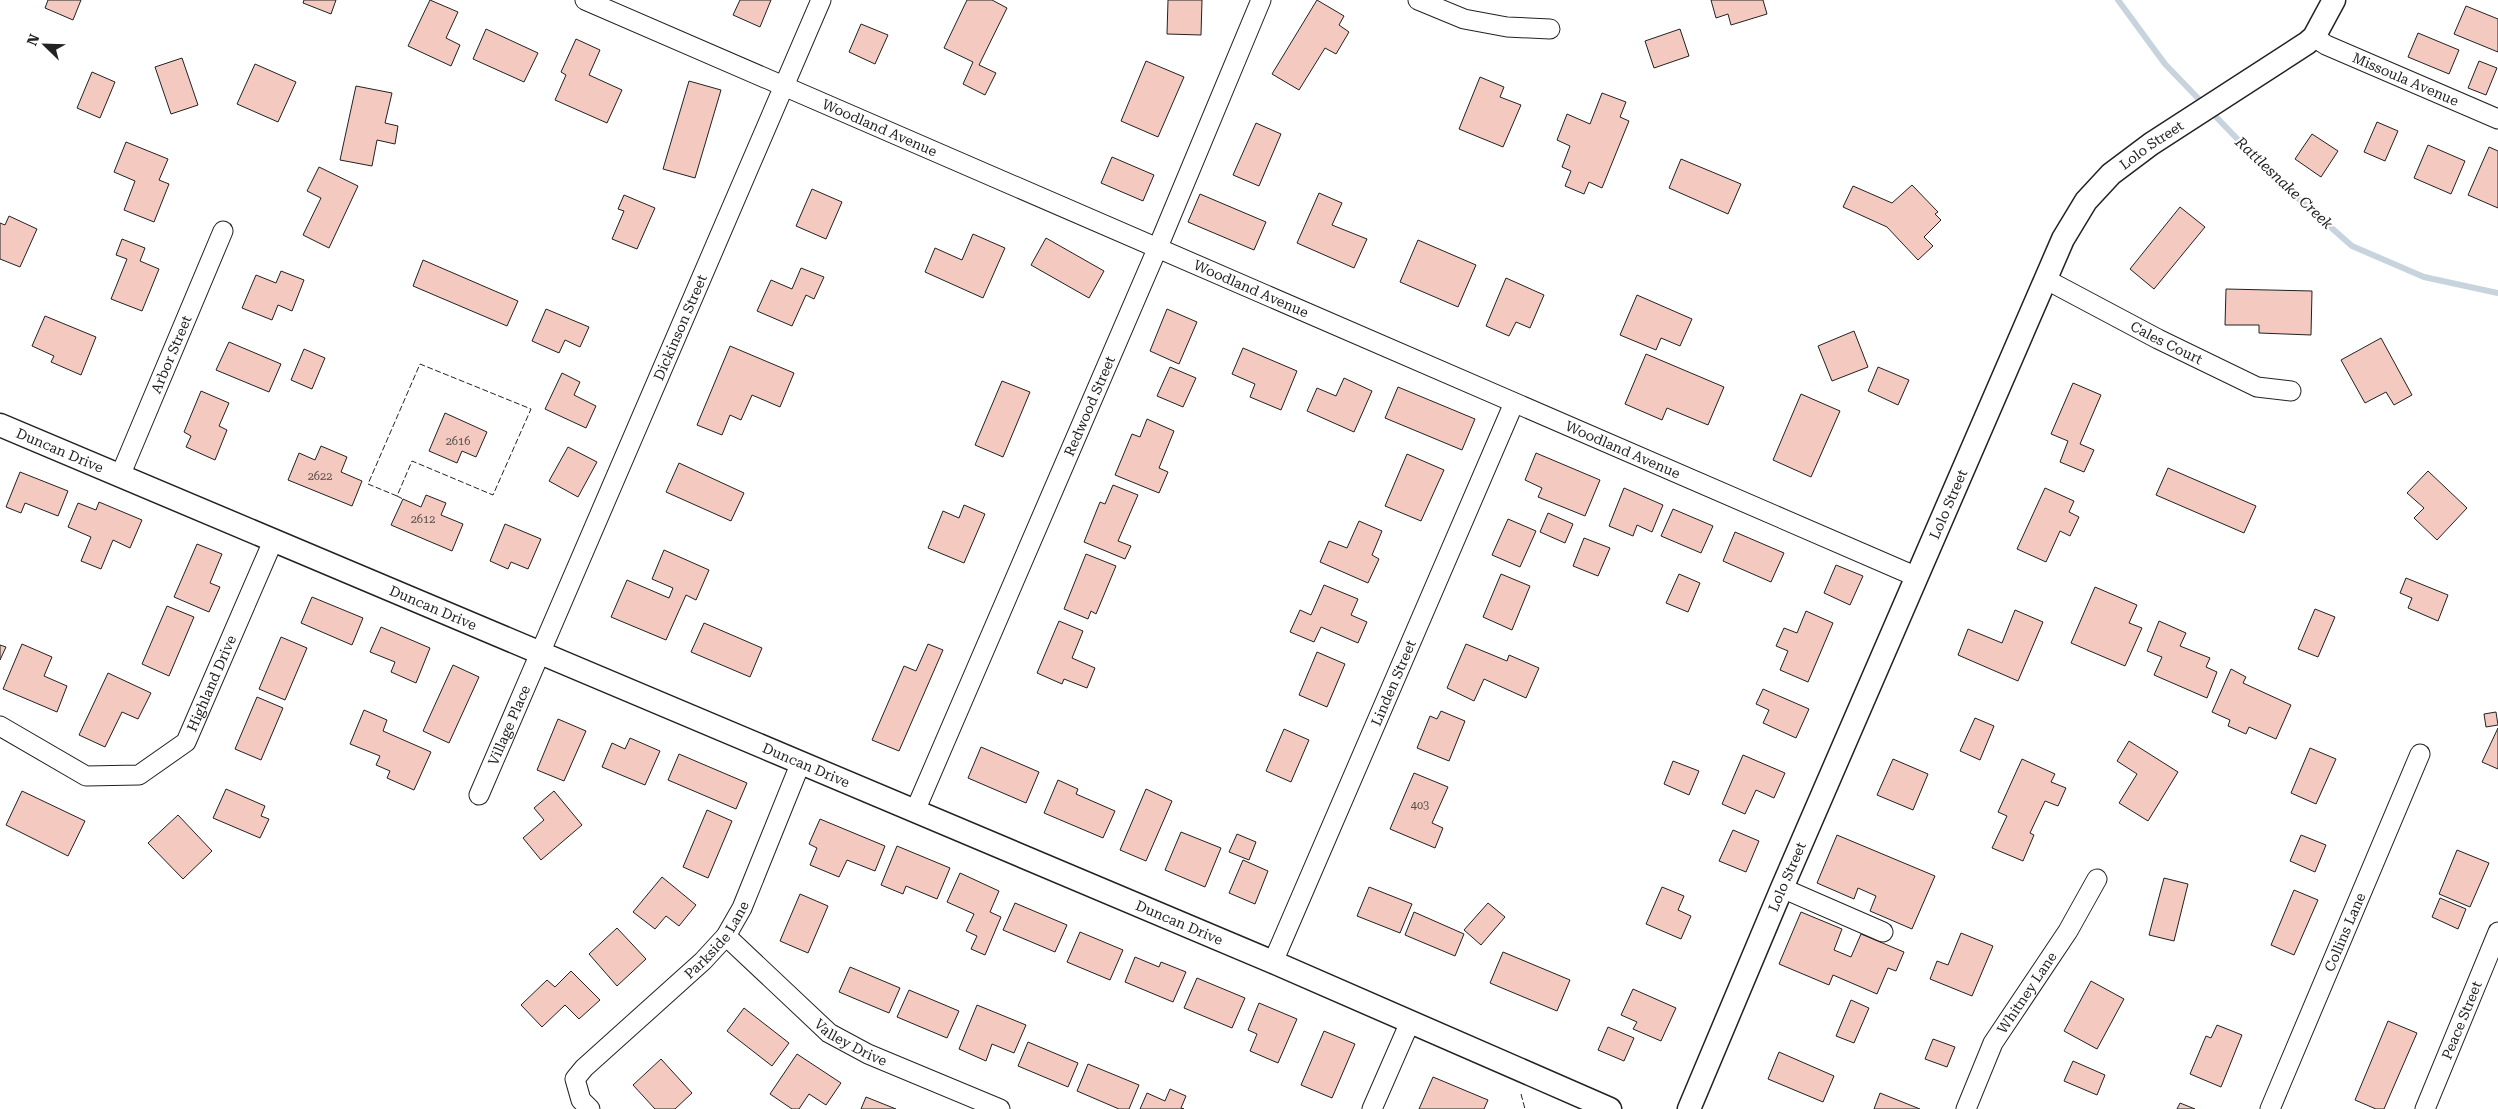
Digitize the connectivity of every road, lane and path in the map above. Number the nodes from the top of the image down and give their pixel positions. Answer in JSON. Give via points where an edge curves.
{"nodes":[{"id":1,"x":585,"y":0,"type":"edge"},
{"id":2,"x":821,"y":0,"type":"edge"},
{"id":3,"x":1261,"y":0,"type":"edge"},
{"id":4,"x":1418,"y":0,"type":"edge"},
{"id":5,"x":2334,"y":0,"type":"edge"},
{"id":6,"x":1550,"y":29,"type":"dead end"},
{"id":7,"x":2314,"y":37,"type":"junction"},
{"id":8,"x":783,"y":85,"type":"junction"},
{"id":9,"x":2498,"y":119,"type":"edge"},
{"id":10,"x":223,"y":232,"type":"dead end"},
{"id":11,"x":1158,"y":247,"type":"junction"},
{"id":12,"x":2047,"y":280,"type":"junction"},
{"id":13,"x":2291,"y":391,"type":"dead end"},
{"id":14,"x":1514,"y":403,"type":"junction"},
{"id":15,"x":0,"y":425,"type":"edge"},
{"id":16,"x":120,"y":476,"type":"junction"},
{"id":17,"x":273,"y":542,"type":"junction"},
{"id":18,"x":1917,"y":577,"type":"junction"},
{"id":19,"x":538,"y":654,"type":"junction"},
{"id":20,"x":0,"y":726,"type":"edge"},
{"id":21,"x":2420,"y":754,"type":"dead end"},
{"id":22,"x":800,"y":762,"type":"junction"},
{"id":23,"x":479,"y":795,"type":"dead end"},
{"id":24,"x":915,"y":811,"type":"junction"},
{"id":25,"x":2097,"y":879,"type":"dead end"},
{"id":26,"x":1782,"y":888,"type":"junction"},
{"id":27,"x":1883,"y":932,"type":"dead end"},
{"id":28,"x":2498,"y":932,"type":"edge"},
{"id":29,"x":726,"y":936,"type":"junction"},
{"id":30,"x":1273,"y":962,"type":"junction"},
{"id":31,"x":1410,"y":1022,"type":"junction"},
{"id":32,"x":590,"y":1109,"type":"edge"},
{"id":33,"x":1000,"y":1109,"type":"edge"},
{"id":34,"x":1372,"y":1109,"type":"edge"},
{"id":35,"x":1610,"y":1109,"type":"edge"},
{"id":36,"x":1689,"y":1109,"type":"edge"},
{"id":37,"x":1966,"y":1109,"type":"edge"},
{"id":38,"x":2270,"y":1109,"type":"edge"},
{"id":39,"x":2424,"y":1109,"type":"edge"}],
"edges":[{"from":1,"to":8,"type":"street","name":"Woodland Avenue"},
{"from":2,"to":8,"type":"street","name":"Dickinson Street"},
{"from":3,"to":11,"type":"street","name":"Redwood Street"},
{"from":4,"to":6,"type":"street","via":[[1464,19],[1507,27]]},
{"from":5,"to":7,"type":"street","name":"Lolo Street"},
{"from":7,"to":9,"type":"street","name":"Missoula Avenue"},
{"from":7,"to":12,"type":"street","name":"Lolo Street","via":[[2111,174],[2086,201],[2063,239]]},
{"from":8,"to":11,"type":"street","name":"Woodland Avenue"},
{"from":8,"to":19,"type":"street","name":"Dickinson Street"},
{"from":10,"to":16,"type":"street","name":"Arbor Street"},
{"from":11,"to":14,"type":"street","name":"Woodland Avenue"},
{"from":11,"to":24,"type":"street","name":"Redwood Street"},
{"from":12,"to":13,"type":"street","name":"Cales Court","via":[[2258,387]]},
{"from":12,"to":18,"type":"street","name":"Lolo Street"},
{"from":14,"to":18,"type":"street","name":"Woodland Avenue"},
{"from":14,"to":30,"type":"street","name":"Linden Street"},
{"from":15,"to":16,"type":"street","name":"Duncan Drive"},
{"from":16,"to":17,"type":"street","name":"Duncan Drive"},
{"from":17,"to":19,"type":"street","name":"Duncan Drive"},
{"from":17,"to":20,"type":"street","name":"Highland Drive","via":[[186,742],[139,775],[86,776]]},
{"from":18,"to":26,"type":"street","name":"Lolo Street"},
{"from":19,"to":22,"type":"street","name":"Duncan Drive"},
{"from":19,"to":23,"type":"street","name":"Village Place"},
{"from":21,"to":38,"type":"street","name":"Collins Lane"},
{"from":22,"to":24,"type":"street","name":"Duncan Drive"},
{"from":22,"to":29,"type":"street","name":"Parkside Lane","via":[[742,908]]},
{"from":24,"to":30,"type":"street","name":"Duncan Drive"},
{"from":25,"to":37,"type":"street","name":"Whitney Lane","via":[[2068,931],[1994,1043]]},
{"from":26,"to":27,"type":"street"},
{"from":26,"to":36,"type":"street","name":"Lolo Street"},
{"from":28,"to":39,"type":"street","name":"Peace Street"},
{"from":29,"to":32,"type":"street","name":"Parkside Lane","via":[[574,1079],[581,1100]]},
{"from":29,"to":33,"type":"street","name":"Valley Drive","via":[[829,1033],[868,1054]]},
{"from":30,"to":31,"type":"street","name":"Duncan Drive"},
{"from":31,"to":34,"type":"street"},
{"from":31,"to":35,"type":"street","name":"Duncan Drive"}]}
